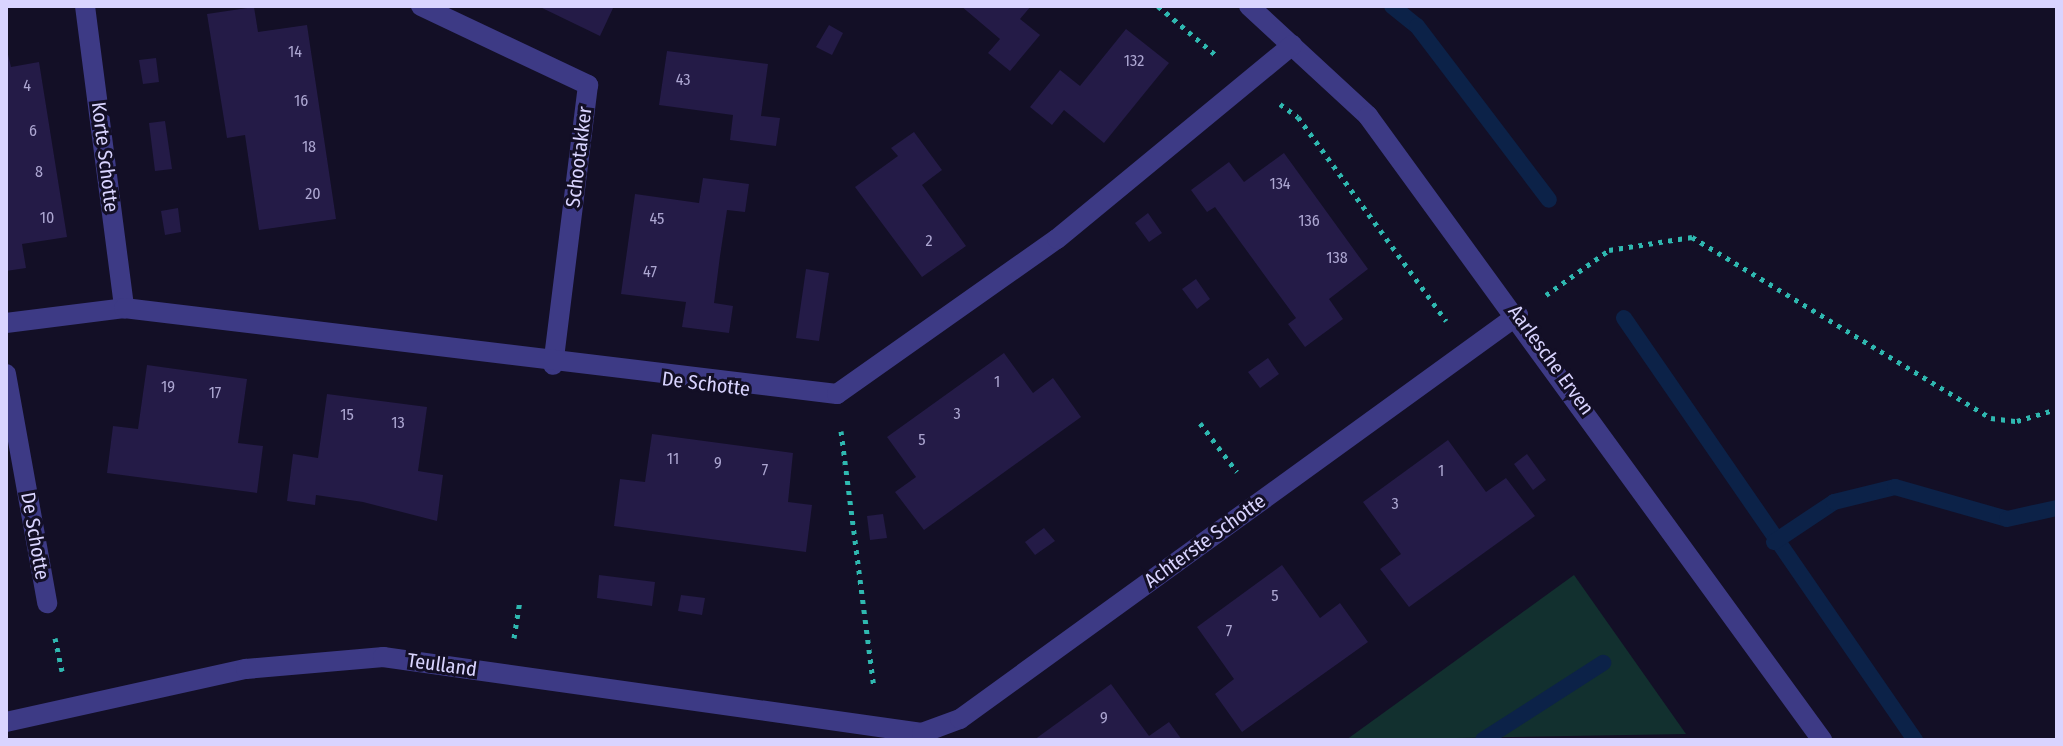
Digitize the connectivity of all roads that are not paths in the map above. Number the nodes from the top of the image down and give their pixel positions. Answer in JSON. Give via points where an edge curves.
{"nodes":[{"id":1,"x":85,"y":6,"type":"edge"},
{"id":2,"x":421,"y":6,"type":"edge"},
{"id":3,"x":1249,"y":6,"type":"edge"},
{"id":4,"x":1292,"y":45,"type":"junction"},
{"id":5,"x":124,"y":308,"type":"junction"},
{"id":6,"x":1518,"y":315,"type":"junction"},
{"id":7,"x":6,"y":323,"type":"edge"},
{"id":8,"x":553,"y":365,"type":"junction"},
{"id":9,"x":6,"y":374,"type":"edge"},
{"id":10,"x":47,"y":603,"type":"road end"},
{"id":11,"x":6,"y":722,"type":"edge"},
{"id":12,"x":879,"y":730,"type":"joint"},
{"id":13,"x":1822,"y":740,"type":"edge"}],
"edges":[{"from":1,"to":5,"type":"street","name":"Korte Schotte"},
{"from":2,"to":8,"type":"street","name":"Schootakker","via":[[588,85]]},
{"from":3,"to":4,"type":"street","name":"Aarlesche Erven"},
{"from":4,"to":6,"type":"street","name":"Aarlesche Erven","via":[[1368,116]]},
{"from":4,"to":8,"type":"street","name":"De Schotte","via":[[1057,239],[837,394]]},
{"from":5,"to":7,"type":"street","name":"De Schotte"},
{"from":5,"to":8,"type":"street","name":"De Schotte"},
{"from":6,"to":12,"type":"street","name":"Achterste Schotte","via":[[960,719],[922,733]]},
{"from":6,"to":13,"type":"street","name":"Aarlesche Erven"},
{"from":9,"to":10,"type":"street","name":"De Schotte"},
{"from":11,"to":12,"type":"street","name":"Teulland","via":[[246,669],[383,657]]}]}
